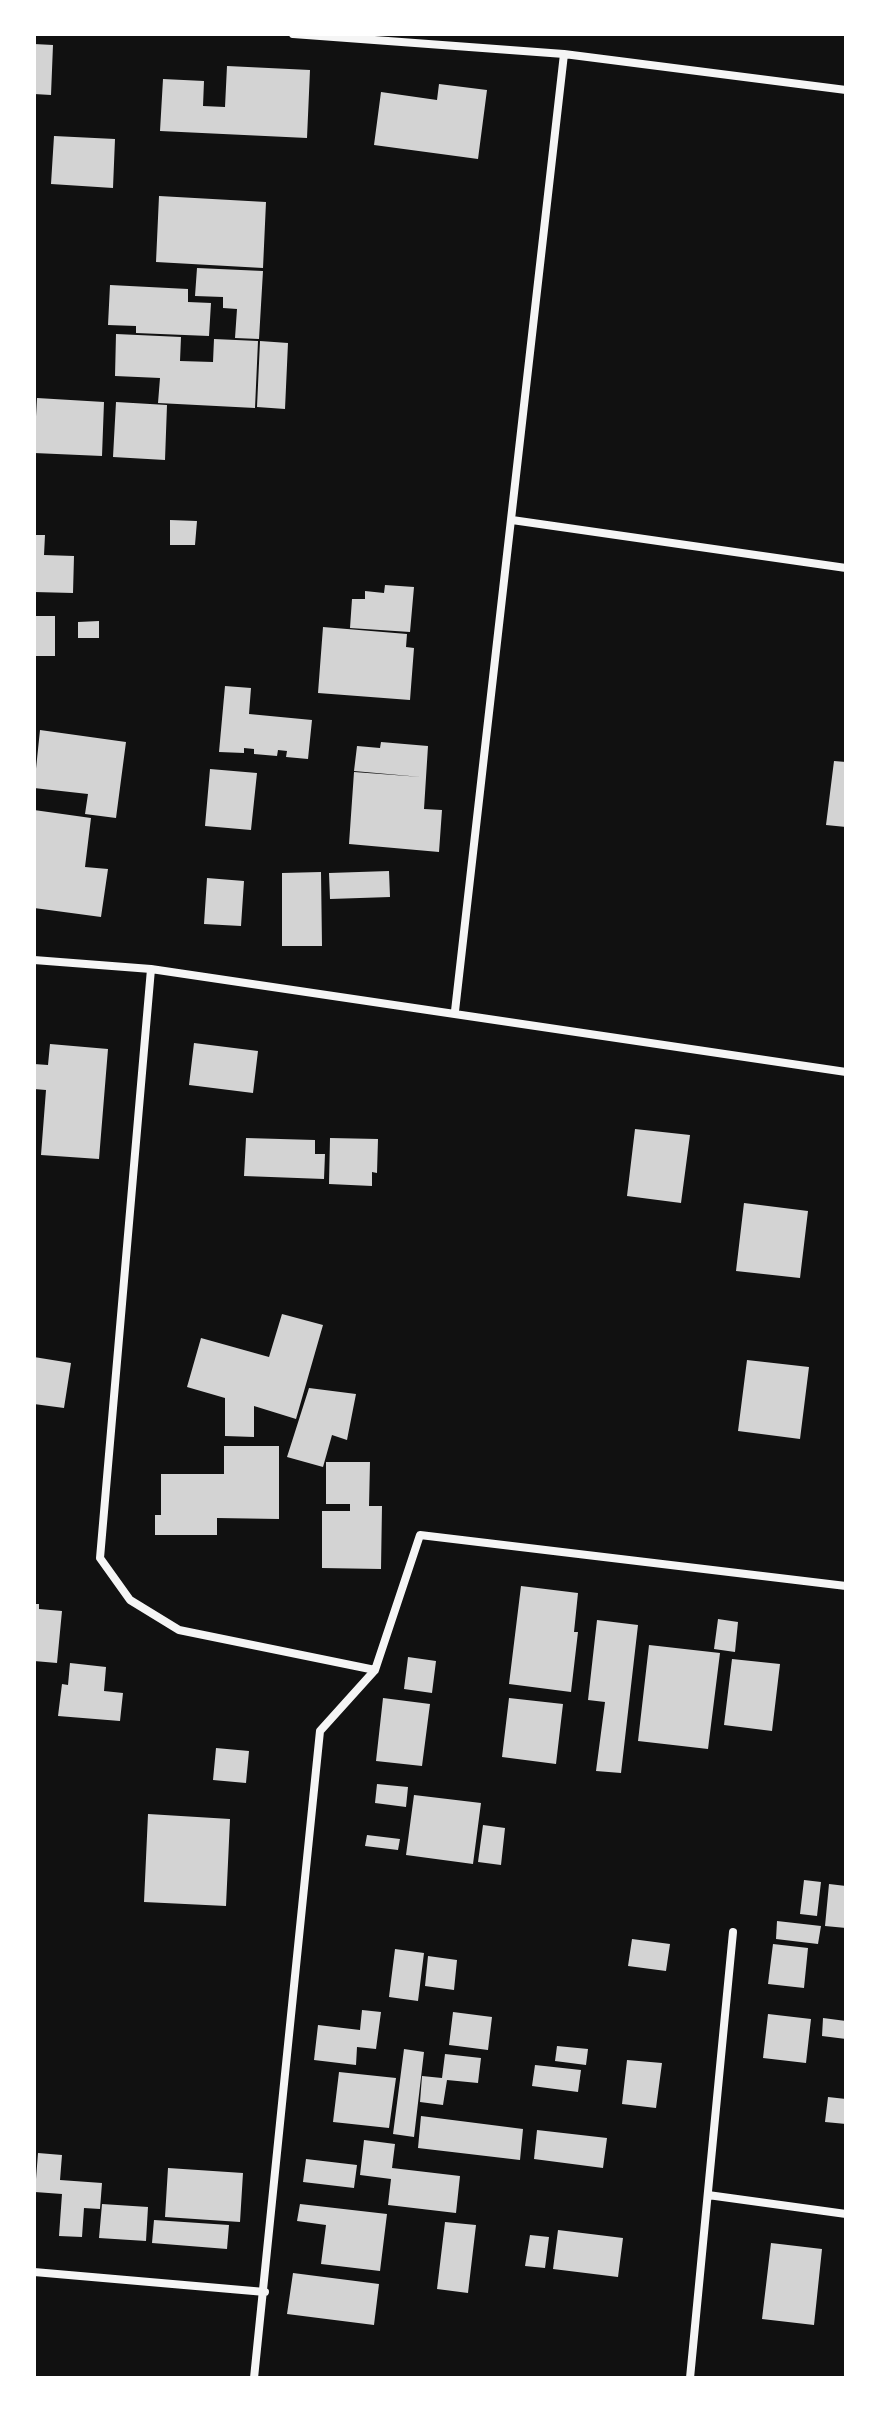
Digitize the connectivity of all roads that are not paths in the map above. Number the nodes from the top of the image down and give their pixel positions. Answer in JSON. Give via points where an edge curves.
{"nodes":[{"id":1,"x":293,"y":34,"type":"edge"},
{"id":2,"x":564,"y":54,"type":"junction"},
{"id":3,"x":846,"y":90,"type":"edge"},
{"id":4,"x":512,"y":520,"type":"junction"},
{"id":5,"x":846,"y":568,"type":"edge"},
{"id":6,"x":34,"y":960,"type":"edge"},
{"id":7,"x":151,"y":969,"type":"junction"},
{"id":8,"x":455,"y":1011,"type":"junction"},
{"id":9,"x":846,"y":1072,"type":"edge"},
{"id":10,"x":846,"y":1586,"type":"edge"},
{"id":11,"x":375,"y":1670,"type":"junction"},
{"id":12,"x":733,"y":1932,"type":"dead end"},
{"id":13,"x":708,"y":2195,"type":"junction"},
{"id":14,"x":846,"y":2214,"type":"edge"},
{"id":15,"x":34,"y":2272,"type":"edge"},
{"id":16,"x":265,"y":2292,"type":"junction"},
{"id":17,"x":254,"y":2378,"type":"edge"},
{"id":18,"x":690,"y":2378,"type":"edge"}],
"edges":[{"from":1,"to":2,"type":"street"},
{"from":2,"to":3,"type":"street"},
{"from":2,"to":4,"type":"street"},
{"from":4,"to":5,"type":"street"},
{"from":4,"to":8,"type":"street"},
{"from":6,"to":7,"type":"street"},
{"from":7,"to":8,"type":"street"},
{"from":7,"to":11,"type":"street","via":[[100,1558],[130,1600],[179,1630]]},
{"from":8,"to":9,"type":"street"},
{"from":10,"to":11,"type":"street","via":[[420,1535]]},
{"from":11,"to":16,"type":"street","via":[[320,1731]]},
{"from":12,"to":13,"type":"street"},
{"from":13,"to":14,"type":"street"},
{"from":13,"to":18,"type":"street"},
{"from":15,"to":16,"type":"street"},
{"from":16,"to":17,"type":"street"}]}
